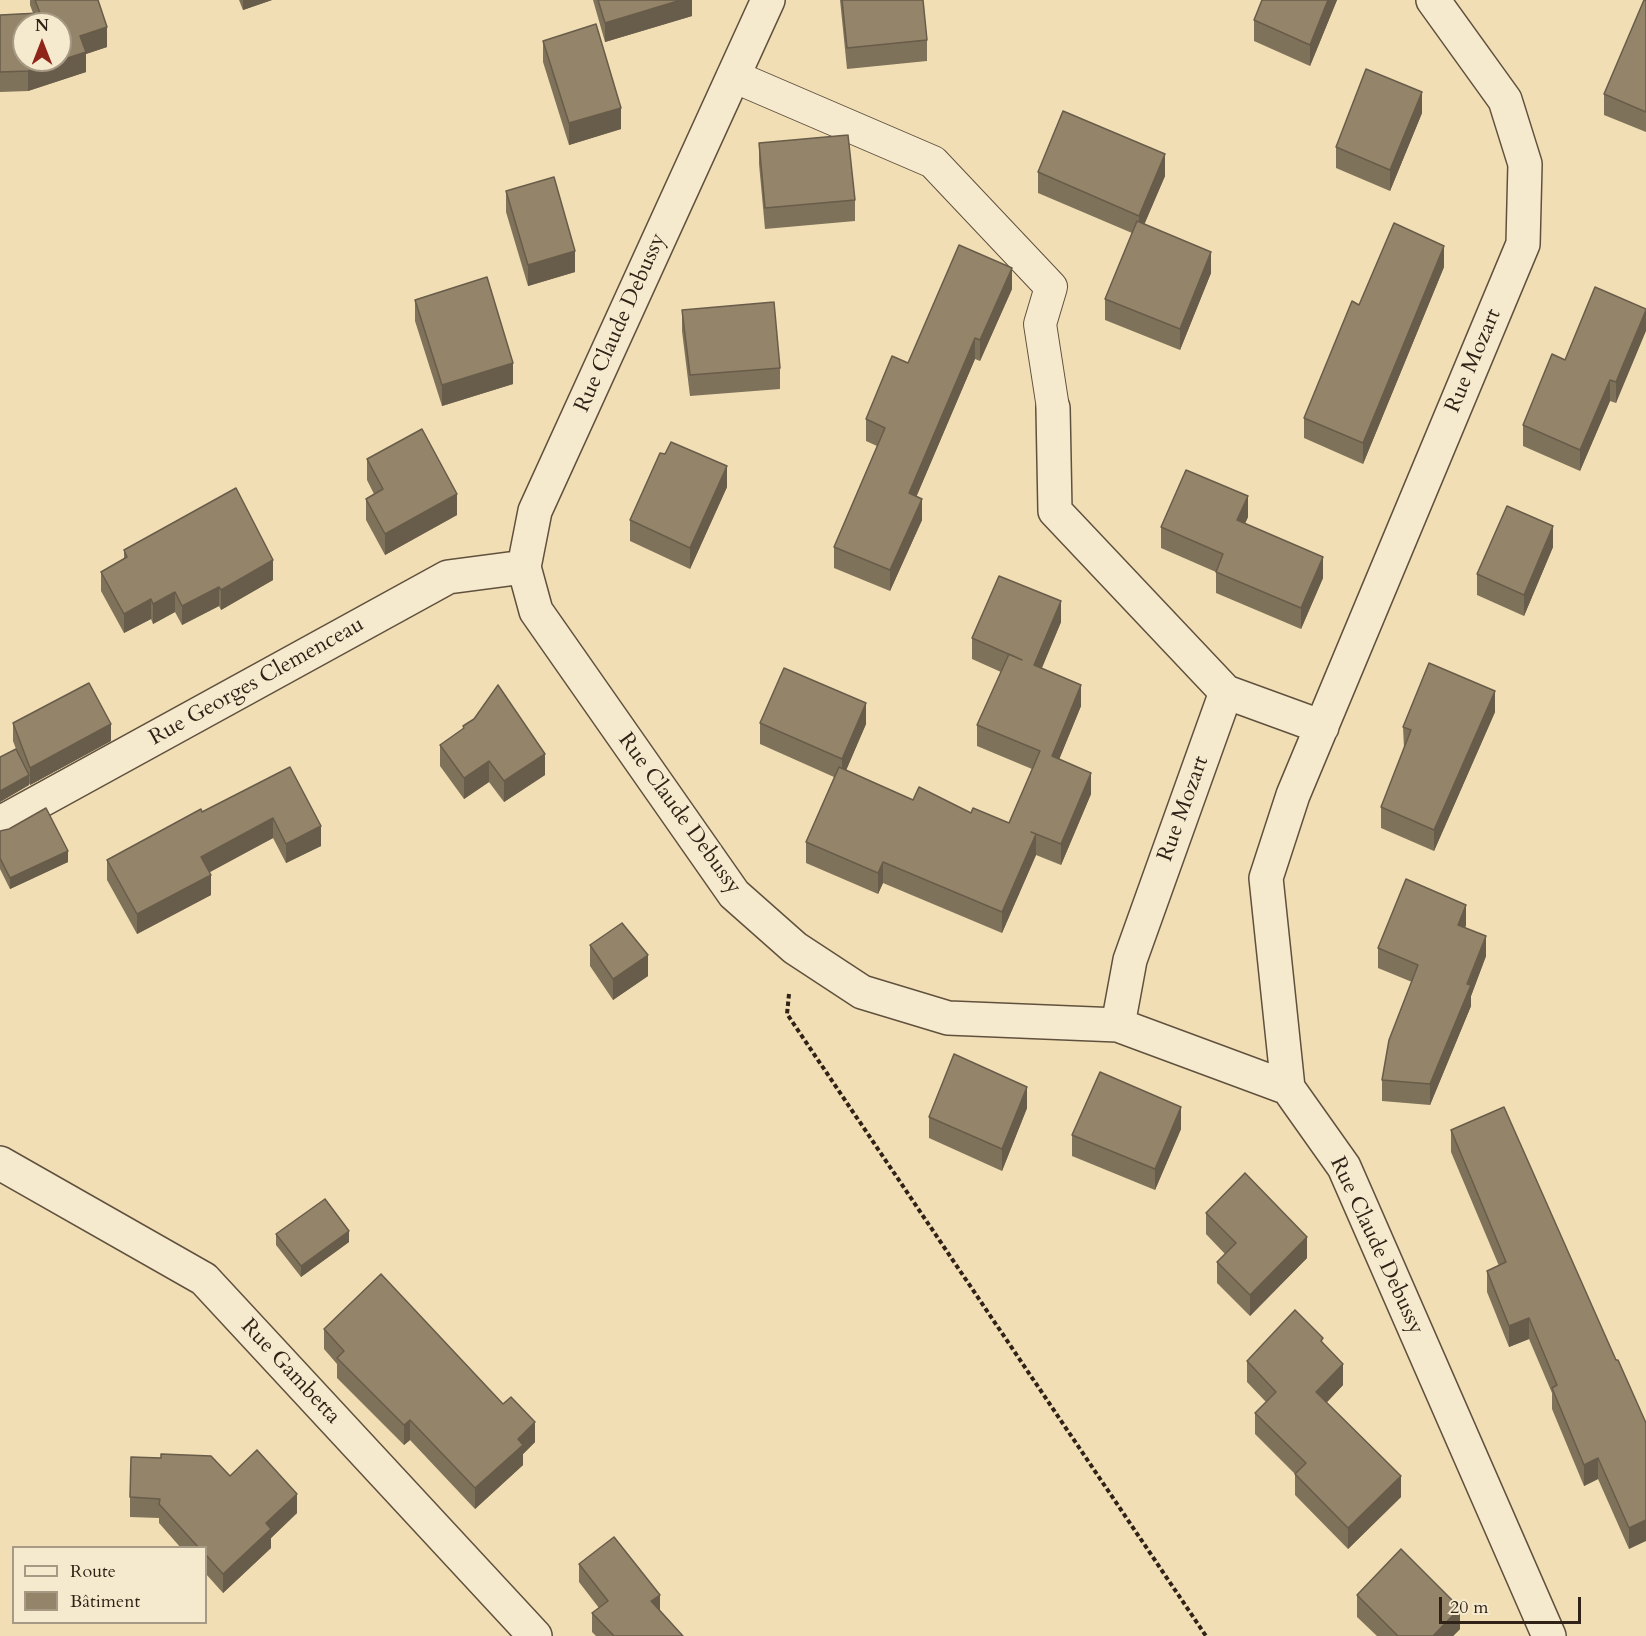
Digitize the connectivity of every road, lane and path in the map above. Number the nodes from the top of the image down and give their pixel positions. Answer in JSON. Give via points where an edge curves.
{"nodes":[{"id":1,"x":768,"y":0,"type":"edge"},
{"id":2,"x":1433,"y":0,"type":"edge"},
{"id":3,"x":734,"y":76,"type":"junction"},
{"id":4,"x":1053,"y":408,"type":"joint"},
{"id":5,"x":524,"y":567,"type":"junction"},
{"id":6,"x":1226,"y":692,"type":"junction"},
{"id":7,"x":1322,"y":727,"type":"junction"},
{"id":8,"x":0,"y":824,"type":"edge"},
{"id":9,"x":795,"y":948,"type":"junction"},
{"id":10,"x":1118,"y":1024,"type":"junction"},
{"id":11,"x":1288,"y":1088,"type":"junction"},
{"id":12,"x":0,"y":1163,"type":"edge"},
{"id":13,"x":535,"y":1636,"type":"edge"},
{"id":14,"x":1206,"y":1636,"type":"edge"},
{"id":15,"x":1549,"y":1636,"type":"edge"}],
"edges":[{"from":1,"to":3,"type":"street","name":"Rue Claude Debussy"},
{"from":2,"to":7,"type":"street","name":"Rue Mozart","via":[[1505,100],[1526,164],[1523,244]]},
{"from":3,"to":4,"type":"street","via":[[933,162],[941,170],[1051,287],[1040,324]]},
{"from":3,"to":5,"type":"street","name":"Rue Claude Debussy","via":[[535,511]]},
{"from":4,"to":6,"type":"street","via":[[1055,511]]},
{"from":5,"to":8,"type":"street","name":"Rue Georges Clemenceau","via":[[448,577]]},
{"from":5,"to":9,"type":"street","name":"Rue Claude Debussy","via":[[536,611],[734,894]]},
{"from":6,"to":7,"type":"street"},
{"from":6,"to":10,"type":"street","name":"Rue Mozart","via":[[1130,960]]},
{"from":7,"to":11,"type":"street","name":"Rue Mozart","via":[[1293,795],[1266,878]]},
{"from":9,"to":10,"type":"street","name":"Rue Claude Debussy","via":[[862,992],[948,1018]]},
{"from":9,"to":14,"type":"path","via":[[787,1014]]},
{"from":10,"to":11,"type":"street","name":"Rue Claude Debussy"},
{"from":11,"to":15,"type":"street","name":"Rue Claude Debussy","via":[[1344,1167]]},
{"from":12,"to":13,"type":"street","name":"Rue Gambetta","via":[[204,1279]]}]}
